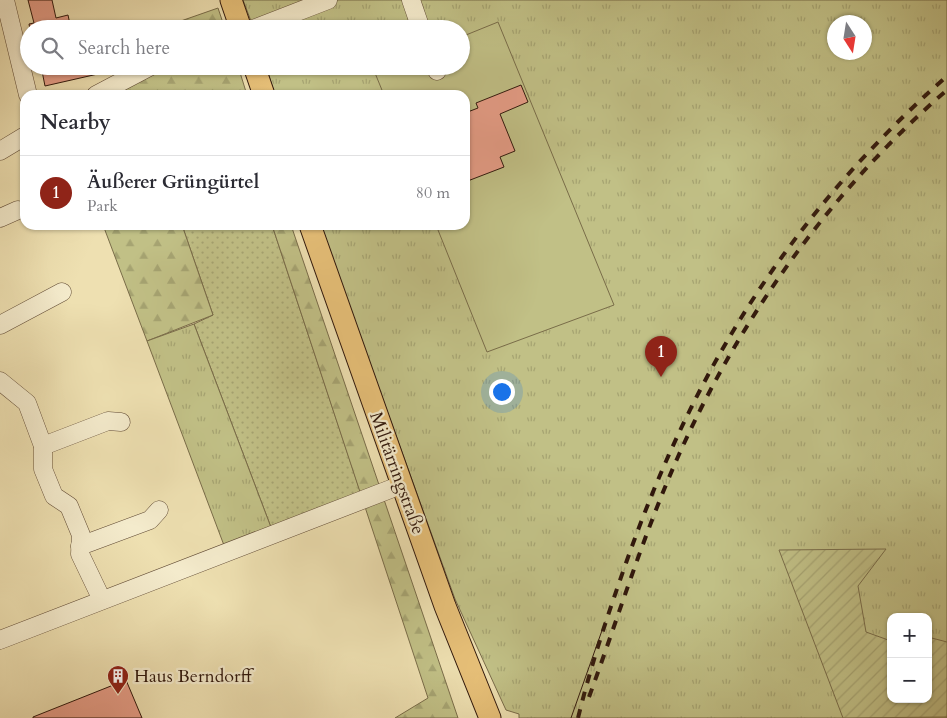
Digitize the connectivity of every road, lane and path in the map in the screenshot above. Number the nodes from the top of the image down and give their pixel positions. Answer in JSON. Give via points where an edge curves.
{"nodes":[{"id":1,"x":5,"y":0,"type":"edge"},
{"id":2,"x":231,"y":0,"type":"edge"},
{"id":3,"x":328,"y":0,"type":"edge"},
{"id":4,"x":411,"y":0,"type":"edge"},
{"id":5,"x":238,"y":20,"type":"edge"},
{"id":6,"x":276,"y":20,"type":"edge"},
{"id":7,"x":418,"y":20,"type":"edge"},
{"id":8,"x":20,"y":62,"type":"edge"},
{"id":9,"x":23,"y":75,"type":"edge"},
{"id":10,"x":134,"y":75,"type":"edge"},
{"id":11,"x":257,"y":75,"type":"edge"},
{"id":12,"x":27,"y":90,"type":"edge"},
{"id":13,"x":106,"y":90,"type":"edge"},
{"id":14,"x":262,"y":90,"type":"edge"},
{"id":15,"x":20,"y":139,"type":"edge"},
{"id":16,"x":0,"y":151,"type":"edge"},
{"id":17,"x":18,"y":210,"type":"dead end"},
{"id":18,"x":0,"y":218,"type":"edge"},
{"id":19,"x":312,"y":230,"type":"edge"},
{"id":20,"x":62,"y":292,"type":"dead end"},
{"id":21,"x":0,"y":325,"type":"edge"},
{"id":22,"x":0,"y":381,"type":"edge"},
{"id":23,"x":121,"y":422,"type":"dead end"},
{"id":24,"x":43,"y":446,"type":"junction"},
{"id":25,"x":401,"y":485,"type":"junction"},
{"id":26,"x":159,"y":510,"type":"dead end"},
{"id":27,"x":80,"y":546,"type":"junction"},
{"id":28,"x":102,"y":600,"type":"junction"},
{"id":29,"x":0,"y":640,"type":"edge"},
{"id":30,"x":490,"y":718,"type":"edge"}],
"edges":[{"from":1,"to":8,"type":"street"},
{"from":2,"to":5,"type":"main road"},
{"from":3,"to":6,"type":"street"},
{"from":4,"to":7,"type":"street"},
{"from":9,"to":12,"type":"street"},
{"from":10,"to":13,"type":"street"},
{"from":11,"to":14,"type":"main road"},
{"from":15,"to":16,"type":"street"},
{"from":17,"to":18,"type":"street"},
{"from":19,"to":25,"type":"main road","name":"Militärringstraße"},
{"from":20,"to":21,"type":"street"},
{"from":22,"to":24,"type":"street","via":[[27,403]]},
{"from":23,"to":24,"type":"street","via":[[108,422]]},
{"from":24,"to":27,"type":"street","via":[[43,469],[54,496],[69,506],[81,535]]},
{"from":25,"to":28,"type":"street"},
{"from":25,"to":30,"type":"main road","name":"Militärringstraße"},
{"from":26,"to":27,"type":"street","via":[[150,520]]},
{"from":27,"to":28,"type":"street","via":[[86,571],[92,576]]},
{"from":28,"to":29,"type":"street"}]}
